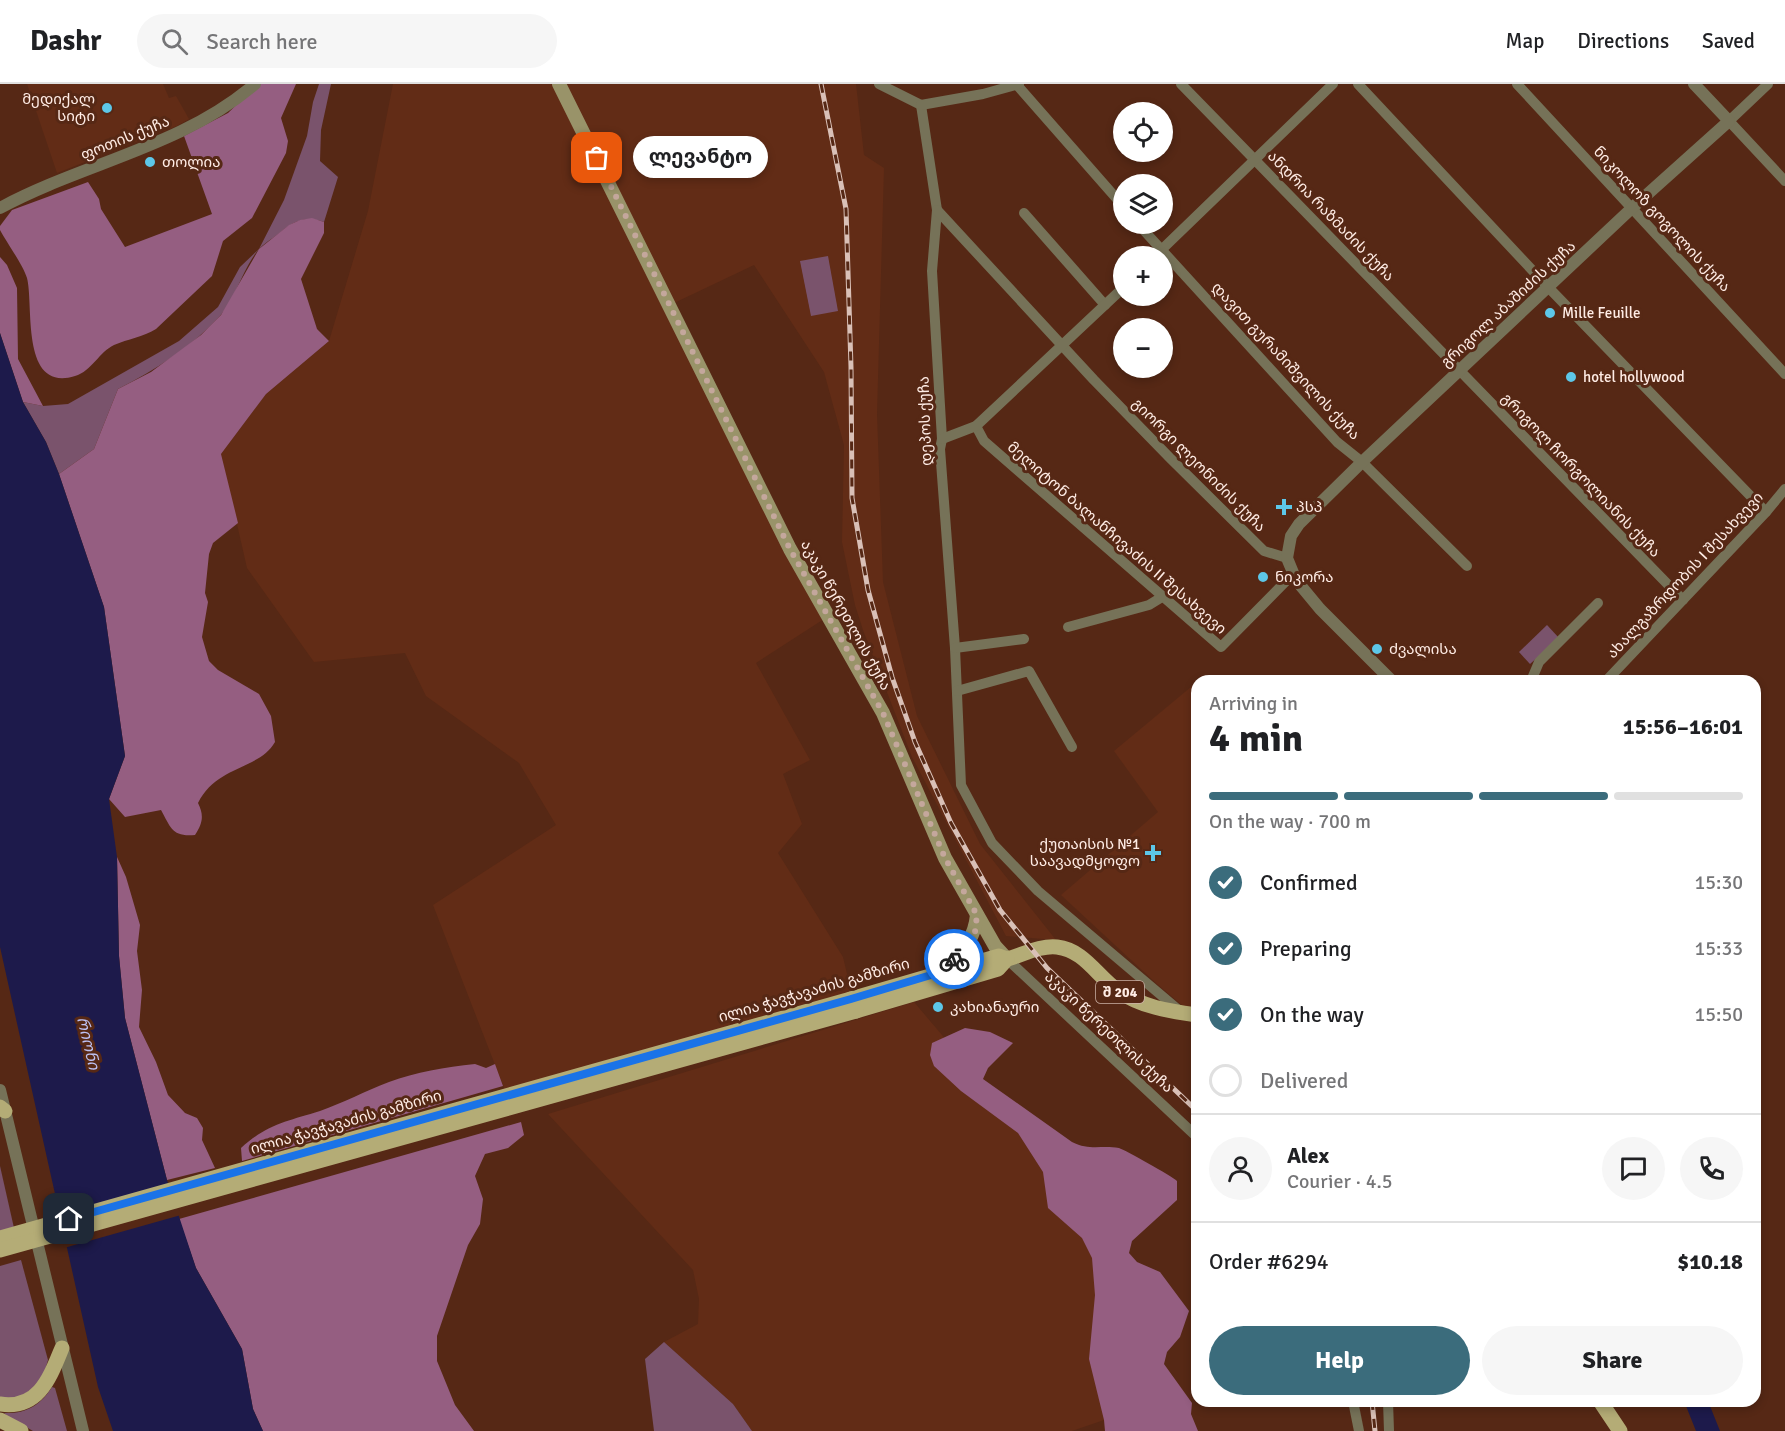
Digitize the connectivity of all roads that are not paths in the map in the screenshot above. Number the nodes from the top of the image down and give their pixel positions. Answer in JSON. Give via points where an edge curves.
{"nodes":[{"id":1,"x":255,"y":84,"type":"edge"},
{"id":2,"x":559,"y":84,"type":"edge"},
{"id":3,"x":879,"y":84,"type":"edge"},
{"id":4,"x":1181,"y":84,"type":"edge"},
{"id":5,"x":1333,"y":84,"type":"edge"},
{"id":6,"x":1358,"y":84,"type":"edge"},
{"id":7,"x":1517,"y":84,"type":"edge"},
{"id":8,"x":1694,"y":84,"type":"edge"},
{"id":9,"x":1768,"y":84,"type":"edge"},
{"id":10,"x":1018,"y":85,"type":"edge"},
{"id":11,"x":982,"y":89,"type":"edge"},
{"id":12,"x":921,"y":105,"type":"junction"},
{"id":13,"x":1729,"y":121,"type":"junction"},
{"id":14,"x":1256,"y":159,"type":"junction"},
{"id":15,"x":1785,"y":181,"type":"edge"},
{"id":16,"x":1113,"y":194,"type":"edge"},
{"id":17,"x":0,"y":208,"type":"edge"},
{"id":18,"x":1632,"y":208,"type":"junction"},
{"id":19,"x":938,"y":210,"type":"junction"},
{"id":20,"x":1024,"y":213,"type":"dead end"},
{"id":21,"x":1165,"y":246,"type":"edge"},
{"id":22,"x":1173,"y":269,"type":"edge"},
{"id":23,"x":1548,"y":287,"type":"junction"},
{"id":24,"x":1113,"y":297,"type":"edge"},
{"id":25,"x":1105,"y":305,"type":"junction"},
{"id":26,"x":1064,"y":345,"type":"junction"},
{"id":27,"x":1459,"y":371,"type":"junction"},
{"id":28,"x":1785,"y":374,"type":"edge"},
{"id":29,"x":976,"y":426,"type":"junction"},
{"id":30,"x":942,"y":439,"type":"junction"},
{"id":31,"x":1362,"y":462,"type":"junction"},
{"id":32,"x":1785,"y":489,"type":"edge"},
{"id":33,"x":1766,"y":512,"type":"junction"},
{"id":34,"x":1287,"y":558,"type":"junction"},
{"id":35,"x":1467,"y":566,"type":"dead end"},
{"id":36,"x":1293,"y":574,"type":"junction"},
{"id":37,"x":1162,"y":597,"type":"junction"},
{"id":38,"x":1683,"y":600,"type":"junction"},
{"id":39,"x":1598,"y":603,"type":"dead end"},
{"id":40,"x":1068,"y":627,"type":"dead end"},
{"id":41,"x":1024,"y":639,"type":"dead end"},
{"id":42,"x":956,"y":648,"type":"junction"},
{"id":43,"x":1386,"y":675,"type":"edge"},
{"id":44,"x":1534,"y":675,"type":"edge"},
{"id":45,"x":1612,"y":675,"type":"edge"},
{"id":46,"x":957,"y":690,"type":"junction"},
{"id":47,"x":1072,"y":747,"type":"dead end"},
{"id":48,"x":977,"y":915,"type":"junction"},
{"id":49,"x":1007,"y":959,"type":"junction"},
{"id":50,"x":941,"y":972,"type":"junction"},
{"id":51,"x":854,"y":1005,"type":"junction"},
{"id":52,"x":1181,"y":1012,"type":"junction"},
{"id":53,"x":1191,"y":1014,"type":"edge"},
{"id":54,"x":0,"y":1090,"type":"edge"},
{"id":55,"x":3,"y":1109,"type":"edge"},
{"id":56,"x":1191,"y":1131,"type":"edge"},
{"id":57,"x":0,"y":1238,"type":"edge"},
{"id":58,"x":0,"y":1250,"type":"edge"},
{"id":59,"x":62,"y":1348,"type":"junction"},
{"id":60,"x":0,"y":1404,"type":"edge"},
{"id":61,"x":1354,"y":1407,"type":"edge"},
{"id":62,"x":1388,"y":1407,"type":"edge"},
{"id":63,"x":1604,"y":1407,"type":"edge"},
{"id":64,"x":0,"y":1420,"type":"edge"},
{"id":65,"x":1619,"y":1430,"type":"edge"},
{"id":66,"x":21,"y":1431,"type":"edge"},
{"id":67,"x":83,"y":1431,"type":"edge"},
{"id":68,"x":1359,"y":1431,"type":"edge"},
{"id":69,"x":1389,"y":1431,"type":"edge"}],
"edges":[{"from":1,"to":17,"type":"street","name":"ფოთის ქუჩა","via":[[184,130]]},
{"from":2,"to":48,"type":"main road","name":"აკაკი წერეთლის ქუჩა","via":[[790,549],[883,713],[945,858]]},
{"from":3,"to":12,"type":"street"},
{"from":4,"to":14,"type":"street","name":"ანდრია რაზმაძის ქუჩა"},
{"from":5,"to":14,"type":"street"},
{"from":6,"to":23,"type":"street"},
{"from":7,"to":18,"type":"street","name":"ნიკოლოზ გოგოლის ქუჩა"},
{"from":8,"to":13,"type":"street"},
{"from":9,"to":13,"type":"street","name":"გრიგოლ აბაშიძის ქუჩა"},
{"from":10,"to":11,"type":"street"},
{"from":10,"to":16,"type":"street"},
{"from":11,"to":12,"type":"street"},
{"from":12,"to":19,"type":"street","name":"დეპოს ქუჩა"},
{"from":13,"to":15,"type":"street"},
{"from":13,"to":18,"type":"street","name":"გრიგოლ აბაშიძის ქუჩა"},
{"from":14,"to":21,"type":"street"},
{"from":14,"to":27,"type":"street","name":"ანდრია რაზმაძის ქუჩა"},
{"from":18,"to":23,"type":"street","name":"გრიგოლ აბაშიძის ქუჩა"},
{"from":18,"to":28,"type":"street","name":"ნიკოლოზ გოგოლის ქუჩა"},
{"from":19,"to":26,"type":"street","name":"გიორგი ლეონიძის ქუჩა"},
{"from":19,"to":30,"type":"street","name":"დეპოს ქუჩა","via":[[932,271]]},
{"from":20,"to":25,"type":"street"},
{"from":22,"to":31,"type":"street","name":"დავით გურამიშვილის ქუჩა","via":[[1337,442]]},
{"from":23,"to":27,"type":"street","name":"გრიგოლ აბაშიძის ქუჩა"},
{"from":23,"to":33,"type":"street"},
{"from":24,"to":25,"type":"street"},
{"from":25,"to":26,"type":"street"},
{"from":26,"to":29,"type":"street"},
{"from":26,"to":34,"type":"street","name":"გიორგი ლეონიძის ქუჩა","via":[[1264,551]]},
{"from":27,"to":31,"type":"street","name":"გრიგოლ აბაშიძის ქუჩა"},
{"from":27,"to":38,"type":"street","name":"გრიგოლ ჩორგოლიანის ქუჩა"},
{"from":29,"to":30,"type":"street"},
{"from":29,"to":37,"type":"street","name":"მელიტონ ბალანჩივაძის II შესახვევი","via":[[984,441]]},
{"from":30,"to":42,"type":"street","name":"დეპოს ქუჩა"},
{"from":31,"to":34,"type":"street","name":"გრიგოლ აბაშიძის ქუჩა","via":[[1299,524],[1291,536]]},
{"from":31,"to":35,"type":"street","name":"დავით გურამიშვილის ქუჩა"},
{"from":32,"to":33,"type":"street","name":"ახალგაზრდობის I შესახვევი"},
{"from":33,"to":38,"type":"street","name":"ახალგაზრდობის I შესახვევი"},
{"from":34,"to":36,"type":"street"},
{"from":36,"to":37,"type":"street","name":"მელიტონ ბალანჩივაძის II შესახვევი","via":[[1221,647]]},
{"from":36,"to":43,"type":"street","via":[[1320,609]]},
{"from":37,"to":40,"type":"street","via":[[1149,605]]},
{"from":38,"to":45,"type":"street","name":"ახალგაზრდობის I შესახვევი"},
{"from":39,"to":44,"type":"street","via":[[1539,662]]},
{"from":41,"to":42,"type":"street"},
{"from":42,"to":46,"type":"street","name":"დეპოს ქუჩა"},
{"from":46,"to":47,"type":"street","via":[[1029,671]]},
{"from":46,"to":52,"type":"street","name":"დეპოს ქუჩა","via":[[961,785],[992,843],[1038,891]]},
{"from":48,"to":49,"type":"main road","name":"აკაკი წერეთლის ქუჩა","via":[[994,946]]},
{"from":48,"to":50,"type":"main road","via":[[969,942]]},
{"from":49,"to":50,"type":"main road","name":"ილია ჭავჭავაძის გამზირი","number":"შ 204","via":[[999,956]]},
{"from":49,"to":51,"type":"main road","name":"ილია ჭავჭავაძის გამზირი","number":"შ 204","via":[[998,969]]},
{"from":49,"to":52,"type":"main road","number":"შ 204","via":[[1048,948],[1063,949],[1080,956],[1118,991],[1160,1010]]},
{"from":49,"to":56,"type":"street","name":"აკაკი წერეთლის ქუჩა"},
{"from":50,"to":51,"type":"main road","name":"ილია ჭავჭავაძის გამზირი","number":"შ 204"},
{"from":51,"to":57,"type":"main road","name":"ილია ჭავჭავაძის გამზირი","number":"შ 204","bridge":true},
{"from":51,"to":58,"type":"main road","name":"ილია ჭავჭავაძის გამზირი","number":"შ 204","bridge":true},
{"from":52,"to":53,"type":"main road","number":"შ 204"},
{"from":54,"to":55,"type":"street"},
{"from":55,"to":59,"type":"street"},
{"from":59,"to":60,"type":"main road","via":[[43,1389],[16,1404]]},
{"from":59,"to":67,"type":"street"},
{"from":61,"to":68,"type":"street"},
{"from":62,"to":69,"type":"street"},
{"from":63,"to":65,"type":"main road"},
{"from":64,"to":66,"type":"main road"}]}
